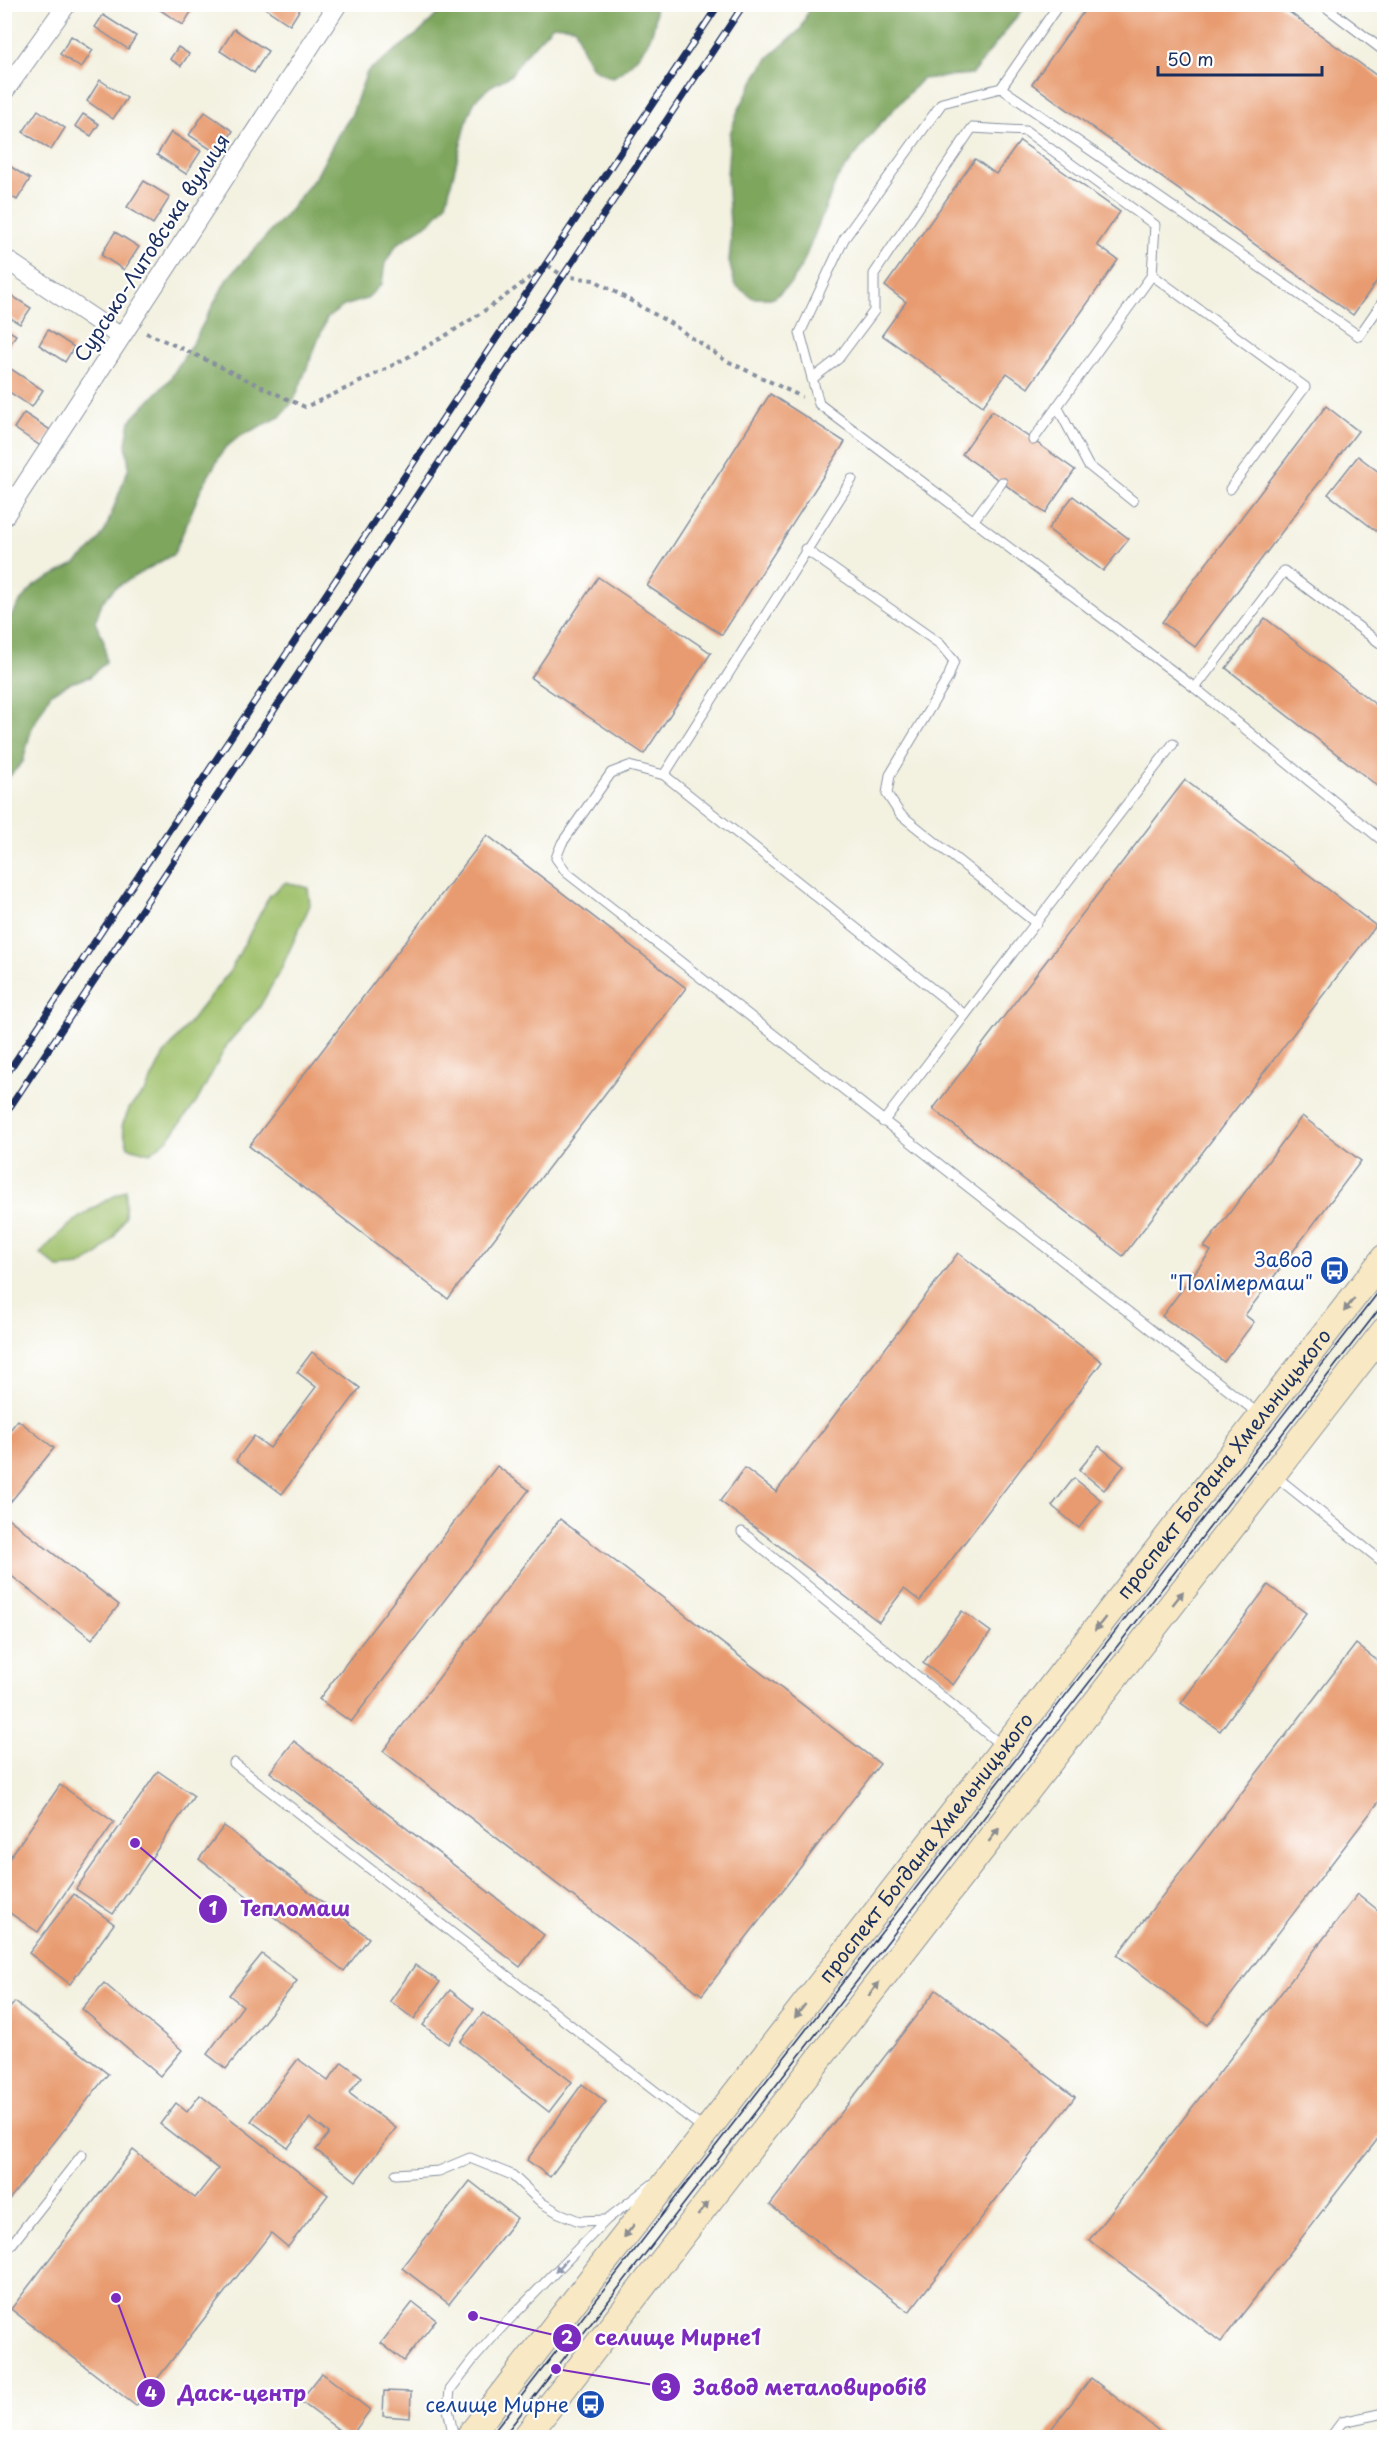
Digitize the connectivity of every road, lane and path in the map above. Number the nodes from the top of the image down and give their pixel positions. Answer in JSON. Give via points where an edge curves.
{"nodes":[{"id":1,"x":67,"y":4,"type":"edge"},
{"id":2,"x":338,"y":4,"type":"edge"},
{"id":3,"x":1059,"y":4,"type":"edge"},
{"id":4,"x":1322,"y":4,"type":"edge"},
{"id":5,"x":1384,"y":51,"type":"edge"},
{"id":6,"x":1001,"y":88,"type":"junction"},
{"id":7,"x":4,"y":92,"type":"edge"},
{"id":8,"x":4,"y":258,"type":"edge"},
{"id":9,"x":1152,"y":275,"type":"junction"},
{"id":10,"x":1384,"y":300,"type":"edge"},
{"id":11,"x":125,"y":332,"type":"junction"},
{"id":12,"x":812,"y":380,"type":"junction"},
{"id":13,"x":819,"y":405,"type":"junction"},
{"id":14,"x":1057,"y":406,"type":"junction"},
{"id":15,"x":1033,"y":440,"type":"dead end"},
{"id":16,"x":852,"y":479,"type":"dead end"},
{"id":17,"x":1002,"y":482,"type":"dead end"},
{"id":18,"x":1230,"y":489,"type":"dead end"},
{"id":19,"x":1133,"y":501,"type":"dead end"},
{"id":20,"x":4,"y":518,"type":"edge"},
{"id":21,"x":973,"y":521,"type":"junction"},
{"id":22,"x":805,"y":549,"type":"junction"},
{"id":23,"x":1384,"y":646,"type":"edge"},
{"id":24,"x":1195,"y":688,"type":"junction"},
{"id":25,"x":1173,"y":744,"type":"dead end"},
{"id":26,"x":664,"y":776,"type":"junction"},
{"id":27,"x":1384,"y":842,"type":"edge"},
{"id":28,"x":1036,"y":923,"type":"junction"},
{"id":29,"x":965,"y":1015,"type":"junction"},
{"id":30,"x":883,"y":1122,"type":"junction"},
{"id":31,"x":1384,"y":1258,"type":"edge"},
{"id":32,"x":1384,"y":1330,"type":"edge"},
{"id":33,"x":1262,"y":1416,"type":"junction"},
{"id":34,"x":1274,"y":1475,"type":"junction"},
{"id":35,"x":742,"y":1532,"type":"dead end"},
{"id":36,"x":1384,"y":1563,"type":"edge"},
{"id":37,"x":1005,"y":1748,"type":"junction"},
{"id":38,"x":234,"y":1763,"type":"dead end"},
{"id":39,"x":706,"y":2131,"type":"junction"},
{"id":40,"x":82,"y":2156,"type":"dead end"},
{"id":41,"x":684,"y":2159,"type":"junction"},
{"id":42,"x":396,"y":2174,"type":"dead end"},
{"id":43,"x":606,"y":2220,"type":"junction"},
{"id":44,"x":4,"y":2254,"type":"edge"},
{"id":45,"x":1384,"y":2413,"type":"edge"},
{"id":46,"x":454,"y":2438,"type":"edge"},
{"id":47,"x":468,"y":2438,"type":"edge"},
{"id":48,"x":525,"y":2438,"type":"edge"},
{"id":49,"x":1330,"y":2438,"type":"edge"}],
"edges":[{"from":1,"to":7,"type":"street"},
{"from":2,"to":11,"type":"street","name":"Сурсько-Литовська вулиця"},
{"from":3,"to":6,"type":"lane"},
{"from":4,"to":5,"type":"lane"},
{"from":6,"to":10,"type":"lane","via":[[1359,336]]},
{"from":6,"to":12,"type":"lane","via":[[942,103],[844,239],[800,333]]},
{"from":8,"to":11,"type":"street"},
{"from":9,"to":12,"type":"lane","via":[[1155,225],[1026,130],[972,128],[874,274],[874,312],[838,359]]},
{"from":9,"to":14,"type":"lane"},
{"from":9,"to":18,"type":"lane","via":[[1305,387]]},
{"from":11,"to":13,"type":"path","via":[[180,346],[305,408],[448,335],[546,264],[563,276],[594,280],[725,360]]},
{"from":11,"to":20,"type":"street","name":"Сурсько-Литовська вулиця"},
{"from":12,"to":13,"type":"lane"},
{"from":13,"to":21,"type":"lane"},
{"from":14,"to":15,"type":"lane"},
{"from":14,"to":19,"type":"lane","via":[[1088,465]]},
{"from":16,"to":22,"type":"lane"},
{"from":17,"to":21,"type":"lane"},
{"from":21,"to":24,"type":"lane"},
{"from":22,"to":26,"type":"lane"},
{"from":22,"to":28,"type":"lane","via":[[940,644],[954,661],[948,678],[890,775],[887,794],[900,814]]},
{"from":23,"to":24,"type":"lane","via":[[1284,571]]},
{"from":24,"to":27,"type":"lane"},
{"from":25,"to":28,"type":"lane"},
{"from":26,"to":29,"type":"lane"},
{"from":26,"to":30,"type":"lane","via":[[629,765],[611,773],[562,843],[556,858],[567,873]]},
{"from":28,"to":29,"type":"lane"},
{"from":29,"to":30,"type":"lane"},
{"from":30,"to":33,"type":"lane"},
{"from":31,"to":33,"type":"main road","name":"проспект Богдана Хмельницького","one_way":true},
{"from":32,"to":34,"type":"main road"},
{"from":33,"to":37,"type":"main road","name":"проспект Богдана Хмельницького","one_way":true},
{"from":34,"to":36,"type":"lane"},
{"from":48,"to":34,"type":"main road","one_way":true},
{"from":35,"to":37,"type":"lane"},
{"from":37,"to":39,"type":"main road","name":"проспект Богдана Хмельницького","one_way":true},
{"from":38,"to":39,"type":"lane"},
{"from":39,"to":41,"type":"main road","name":"проспект Богдана Хмельницького"},
{"from":40,"to":44,"type":"lane"},
{"from":41,"to":43,"type":"lane"},
{"from":41,"to":47,"type":"main road","name":"проспект Богдана Хмельницького","one_way":true},
{"from":42,"to":43,"type":"lane","via":[[440,2171],[470,2157],[512,2175],[559,2213],[579,2221]]},
{"from":43,"to":46,"type":"lane","one_way":true,"via":[[500,2330],[450,2390],[448,2409]]},
{"from":45,"to":49,"type":"lane","via":[[1342,2422]]}]}
